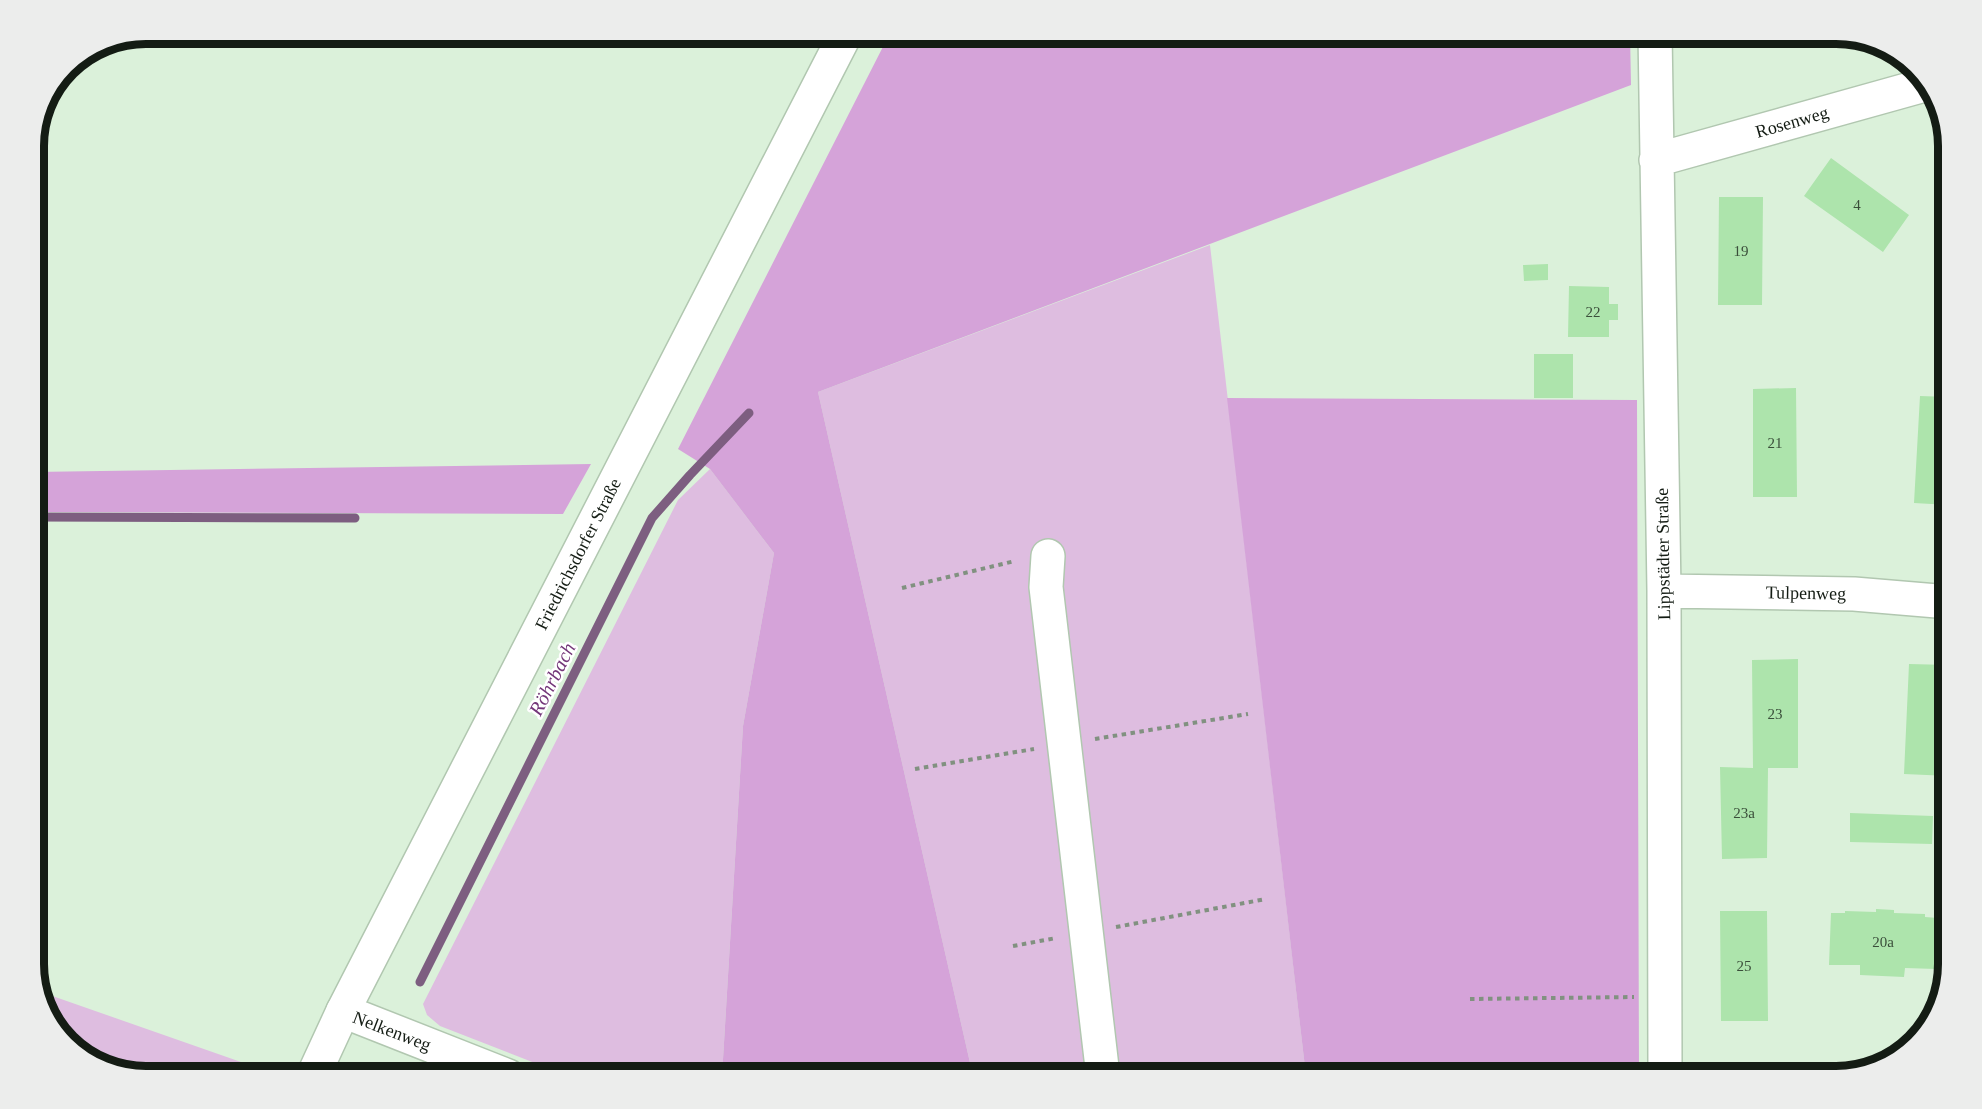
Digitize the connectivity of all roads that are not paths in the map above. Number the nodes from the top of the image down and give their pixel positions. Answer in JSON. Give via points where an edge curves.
{"nodes":[{"id":1,"x":840,"y":44,"type":"edge"},
{"id":2,"x":1655,"y":44,"type":"edge"},
{"id":3,"x":1919,"y":86,"type":"edge"},
{"id":4,"x":1656,"y":160,"type":"junction"},
{"id":5,"x":1048,"y":556,"type":"road end"},
{"id":6,"x":1664,"y":591,"type":"junction"},
{"id":7,"x":1938,"y":601,"type":"edge"},
{"id":8,"x":343,"y":1011,"type":"junction"},
{"id":9,"x":318,"y":1066,"type":"edge"},
{"id":10,"x":483,"y":1066,"type":"edge"},
{"id":11,"x":1101,"y":1066,"type":"edge"},
{"id":12,"x":1665,"y":1066,"type":"edge"}],
"edges":[{"from":1,"to":8,"type":"street","name":"Friedrichsdorfer Straße"},
{"from":2,"to":4,"type":"street","name":"Lippstädter Straße"},
{"from":3,"to":4,"type":"street","name":"Rosenweg"},
{"from":4,"to":6,"type":"street","name":"Lippstädter Straße"},
{"from":5,"to":11,"type":"street","via":[[1046,587]]},
{"from":6,"to":7,"type":"street","name":"Tulpenweg","via":[[1854,594]]},
{"from":6,"to":12,"type":"street","name":"Lippstädter Straße"},
{"from":8,"to":9,"type":"street","name":"Friedrichsdorfer Straße"},
{"from":8,"to":10,"type":"street","name":"Nelkenweg"}]}
